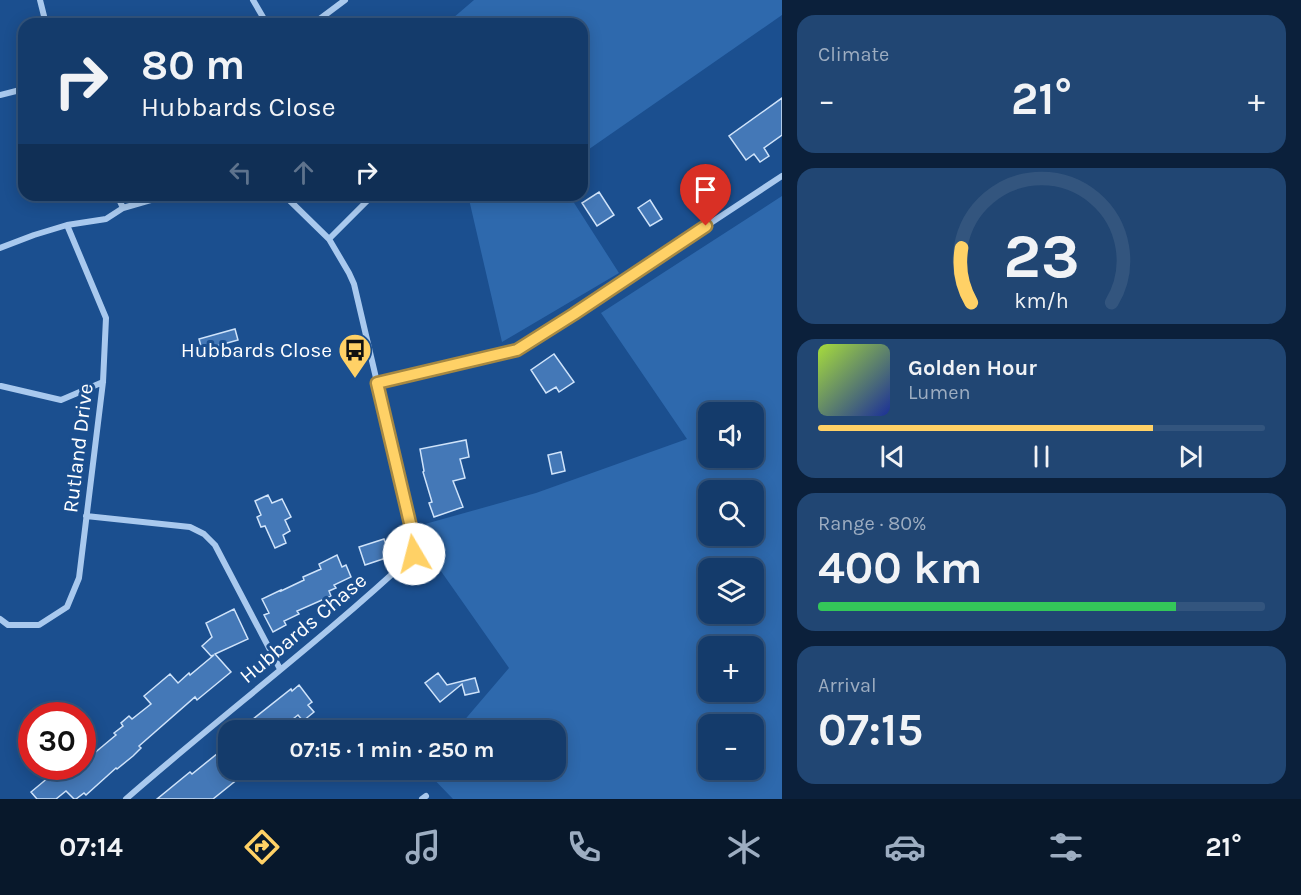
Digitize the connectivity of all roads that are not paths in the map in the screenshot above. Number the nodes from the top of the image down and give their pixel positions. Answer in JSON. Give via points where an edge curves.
{"nodes":[{"id":1,"x":40,"y":0,"type":"edge"},
{"id":2,"x":253,"y":0,"type":"edge"},
{"id":3,"x":345,"y":0,"type":"edge"},
{"id":4,"x":44,"y":18,"type":"edge"},
{"id":5,"x":264,"y":18,"type":"edge"},
{"id":6,"x":321,"y":18,"type":"edge"},
{"id":7,"x":18,"y":90,"type":"edge"},
{"id":8,"x":0,"y":95,"type":"edge"},
{"id":9,"x":782,"y":176,"type":"edge"},
{"id":10,"x":120,"y":201,"type":"edge"},
{"id":11,"x":147,"y":201,"type":"edge"},
{"id":12,"x":290,"y":201,"type":"edge"},
{"id":13,"x":367,"y":201,"type":"edge"},
{"id":14,"x":123,"y":208,"type":"junction"},
{"id":15,"x":67,"y":225,"type":"junction"},
{"id":16,"x":329,"y":239,"type":"junction"},
{"id":17,"x":0,"y":248,"type":"edge"},
{"id":18,"x":103,"y":382,"type":"junction"},
{"id":19,"x":377,"y":383,"type":"junction"},
{"id":20,"x":1,"y":386,"type":"edge"},
{"id":21,"x":86,"y":516,"type":"junction"},
{"id":22,"x":0,"y":619,"type":"edge"},
{"id":23,"x":280,"y":669,"type":"junction"},
{"id":24,"x":126,"y":799,"type":"edge"}],
"edges":[{"from":1,"to":4,"type":"street"},
{"from":2,"to":5,"type":"street"},
{"from":3,"to":6,"type":"street"},
{"from":7,"to":8,"type":"street"},
{"from":9,"to":19,"type":"street","via":[[517,350]]},
{"from":10,"to":14,"type":"street"},
{"from":11,"to":14,"type":"street"},
{"from":12,"to":16,"type":"street","name":"Hubbards Chase"},
{"from":13,"to":16,"type":"street"},
{"from":14,"to":15,"type":"street","via":[[106,219]]},
{"from":15,"to":17,"type":"street"},
{"from":15,"to":18,"type":"street","name":"Rutland Drive","via":[[106,318]]},
{"from":16,"to":19,"type":"street","name":"Hubbards Chase","via":[[354,284]]},
{"from":18,"to":20,"type":"street","via":[[61,400]]},
{"from":18,"to":21,"type":"street","name":"Rutland Drive"},
{"from":19,"to":23,"type":"street","name":"Hubbards Chase","via":[[414,554]]},
{"from":21,"to":22,"type":"street","name":"Rutland Drive","via":[[79,578],[67,607],[39,625],[8,625]]},
{"from":21,"to":23,"type":"street","via":[[190,527],[204,534],[215,545]]},
{"from":23,"to":24,"type":"street","name":"Hubbards Chase"}]}
